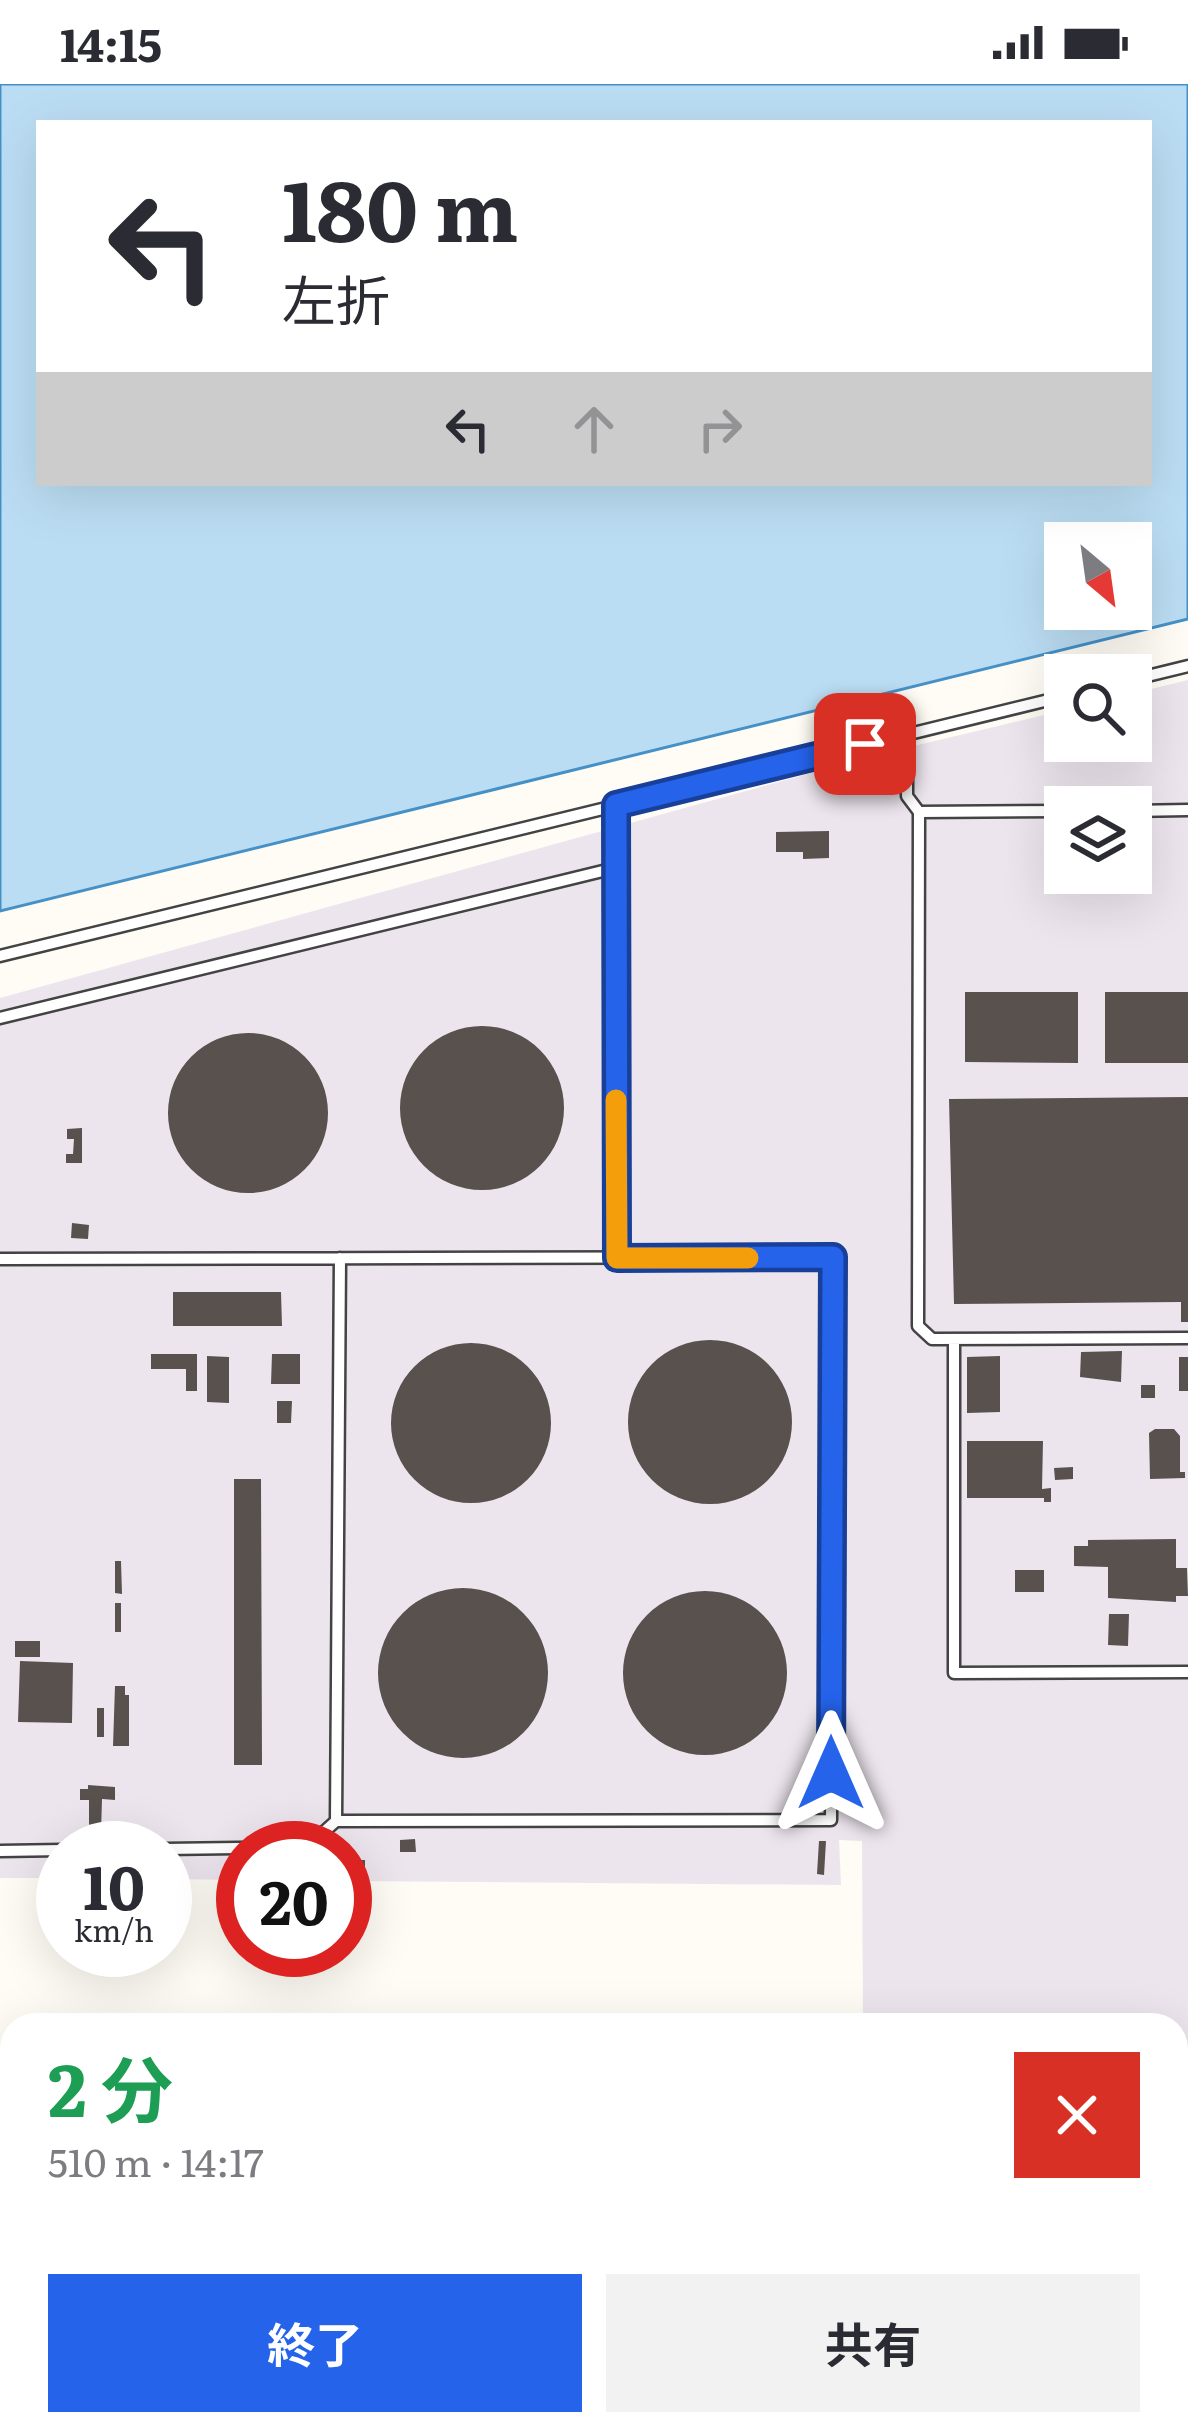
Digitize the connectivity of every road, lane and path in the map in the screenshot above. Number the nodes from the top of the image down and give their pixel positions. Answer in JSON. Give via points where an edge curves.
{"nodes":[{"id":1,"x":1188,"y":666,"type":"edge"},
{"id":2,"x":1152,"y":675,"type":"edge"},
{"id":3,"x":1044,"y":701,"type":"edge"},
{"id":4,"x":907,"y":734,"type":"junction"},
{"id":5,"x":616,"y":805,"type":"junction"},
{"id":6,"x":1188,"y":810,"type":"edge"},
{"id":7,"x":1044,"y":811,"type":"edge"},
{"id":8,"x":1152,"y":811,"type":"edge"},
{"id":9,"x":919,"y":812,"type":"junction"},
{"id":10,"x":615,"y":868,"type":"junction"},
{"id":11,"x":0,"y":956,"type":"edge"},
{"id":12,"x":0,"y":1018,"type":"edge"},
{"id":13,"x":340,"y":1258,"type":"junction"},
{"id":14,"x":617,"y":1258,"type":"junction"},
{"id":15,"x":0,"y":1259,"type":"edge"},
{"id":16,"x":1188,"y":1338,"type":"edge"},
{"id":17,"x":954,"y":1340,"type":"junction"},
{"id":18,"x":1188,"y":1672,"type":"edge"},
{"id":19,"x":336,"y":1821,"type":"joint"},
{"id":20,"x":36,"y":1850,"type":"edge"},
{"id":21,"x":0,"y":1851,"type":"edge"}],
"edges":[{"from":1,"to":2,"type":"lane"},
{"from":3,"to":4,"type":"lane"},
{"from":4,"to":5,"type":"lane"},
{"from":4,"to":9,"type":"lane","via":[[907,796]]},
{"from":5,"to":10,"type":"lane"},
{"from":5,"to":11,"type":"lane"},
{"from":6,"to":8,"type":"lane"},
{"from":7,"to":9,"type":"lane"},
{"from":9,"to":17,"type":"lane","via":[[918,1326],[932,1339]]},
{"from":10,"to":12,"type":"lane"},
{"from":10,"to":14,"type":"lane"},
{"from":13,"to":14,"type":"lane"},
{"from":13,"to":15,"type":"lane"},
{"from":13,"to":19,"type":"lane"},
{"from":14,"to":19,"type":"lane","via":[[833,1257],[831,1820]]},
{"from":16,"to":17,"type":"lane"},
{"from":17,"to":18,"type":"lane","via":[[954,1673]]},
{"from":20,"to":21,"type":"lane"}]}
